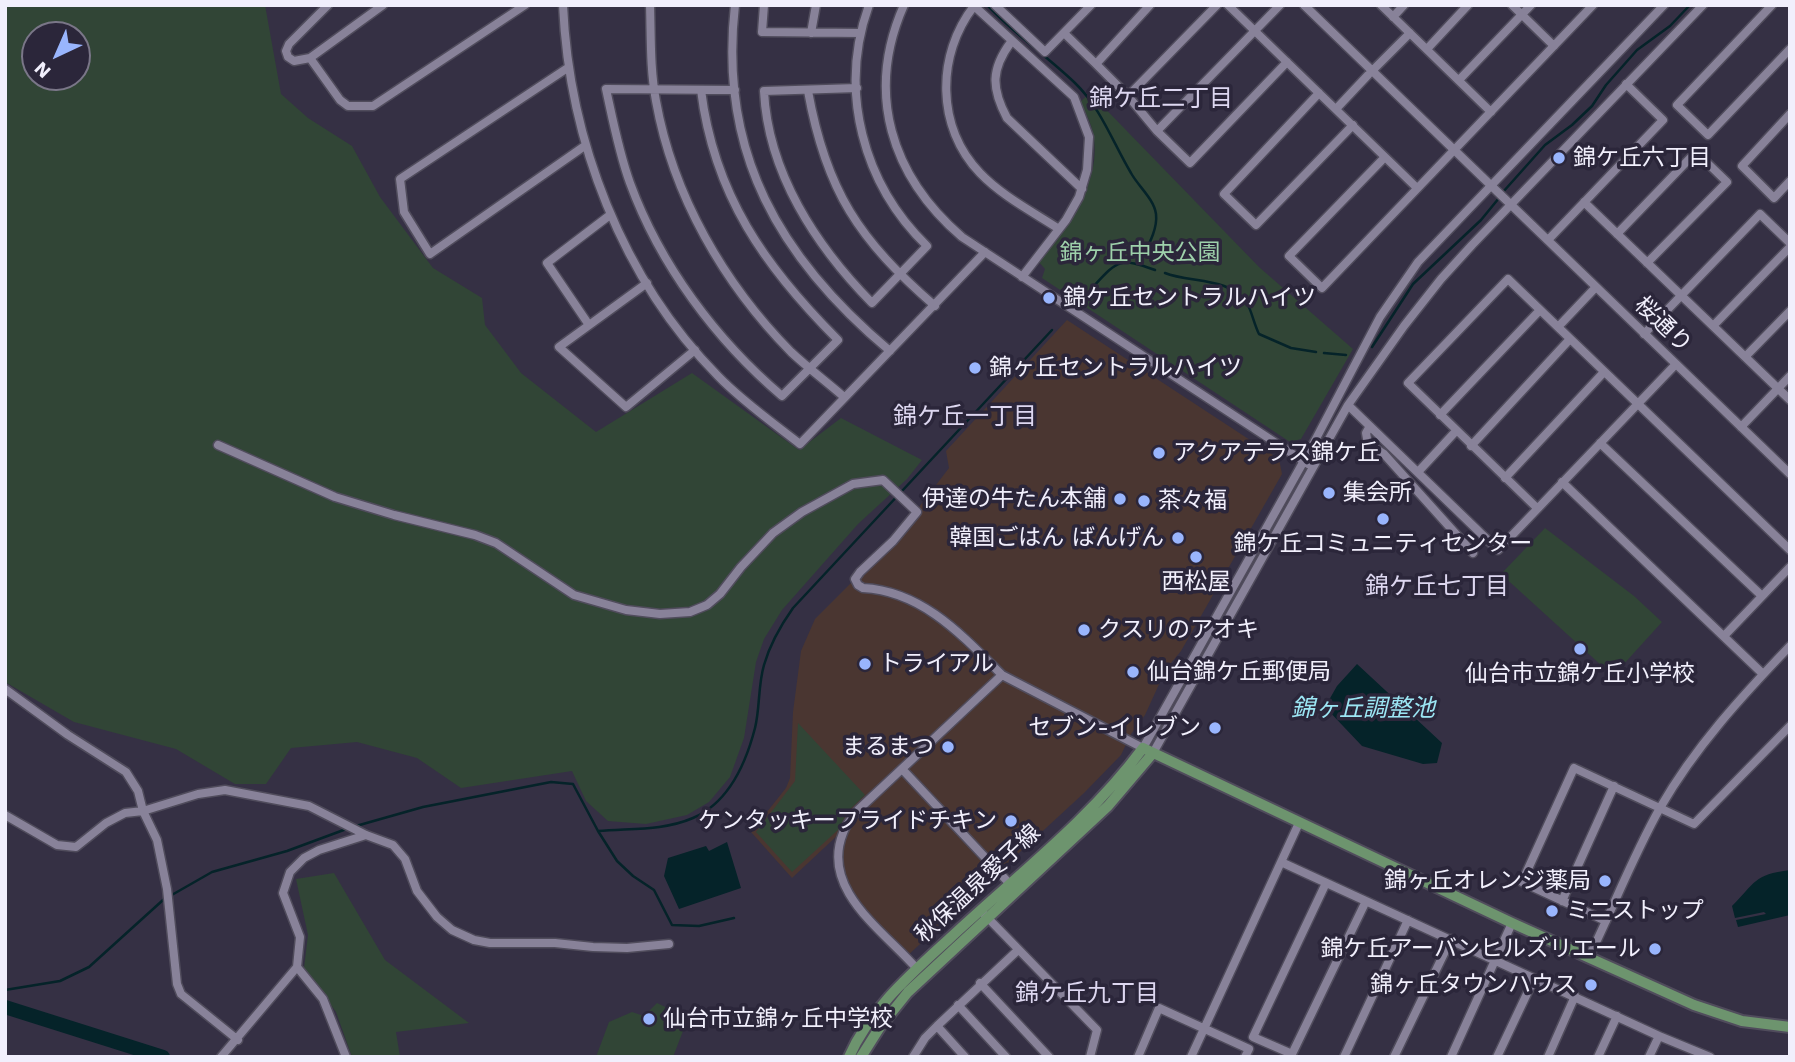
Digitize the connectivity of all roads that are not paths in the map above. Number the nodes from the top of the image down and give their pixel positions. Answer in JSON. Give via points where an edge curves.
{"nodes":[{"id":1,"x":328,"y":5,"type":"edge"},
{"id":2,"x":383,"y":5,"type":"edge"},
{"id":3,"x":525,"y":5,"type":"edge"},
{"id":4,"x":563,"y":5,"type":"edge"},
{"id":5,"x":650,"y":5,"type":"edge"},
{"id":6,"x":735,"y":5,"type":"edge"},
{"id":7,"x":764,"y":5,"type":"edge"},
{"id":8,"x":816,"y":5,"type":"edge"},
{"id":9,"x":869,"y":5,"type":"edge"},
{"id":10,"x":904,"y":5,"type":"edge"},
{"id":11,"x":995,"y":5,"type":"edge"},
{"id":12,"x":1150,"y":5,"type":"edge"},
{"id":13,"x":1217,"y":5,"type":"edge"},
{"id":14,"x":1228,"y":5,"type":"edge"},
{"id":15,"x":1280,"y":5,"type":"edge"},
{"id":16,"x":1304,"y":5,"type":"edge"},
{"id":17,"x":1381,"y":5,"type":"edge"},
{"id":18,"x":1404,"y":5,"type":"edge"},
{"id":19,"x":1468,"y":5,"type":"edge"},
{"id":20,"x":1512,"y":5,"type":"edge"},
{"id":21,"x":1531,"y":5,"type":"edge"},
{"id":22,"x":1593,"y":5,"type":"edge"},
{"id":23,"x":1664,"y":5,"type":"edge"},
{"id":24,"x":1703,"y":5,"type":"edge"},
{"id":25,"x":1772,"y":5,"type":"edge"},
{"id":26,"x":974,"y":6,"type":"edge"},
{"id":27,"x":1085,"y":7,"type":"edge"},
{"id":28,"x":1522,"y":14,"type":"junction"},
{"id":29,"x":1393,"y":16,"type":"junction"},
{"id":30,"x":1255,"y":32,"type":"junction"},
{"id":31,"x":811,"y":33,"type":"junction"},
{"id":32,"x":861,"y":33,"type":"junction"},
{"id":33,"x":1064,"y":33,"type":"junction"},
{"id":34,"x":1409,"y":33,"type":"junction"},
{"id":35,"x":1011,"y":42,"type":"junction"},
{"id":36,"x":1554,"y":46,"type":"junction"},
{"id":37,"x":1427,"y":49,"type":"junction"},
{"id":38,"x":1790,"y":50,"type":"edge"},
{"id":39,"x":310,"y":58,"type":"junction"},
{"id":40,"x":1287,"y":62,"type":"junction"},
{"id":41,"x":1096,"y":64,"type":"junction"},
{"id":42,"x":569,"y":67,"type":"junction"},
{"id":43,"x":1459,"y":80,"type":"junction"},
{"id":44,"x":1626,"y":84,"type":"junction"},
{"id":45,"x":654,"y":88,"type":"junction"},
{"id":46,"x":856,"y":88,"type":"junction"},
{"id":47,"x":701,"y":90,"type":"junction"},
{"id":48,"x":735,"y":90,"type":"junction"},
{"id":49,"x":808,"y":90,"type":"junction"},
{"id":50,"x":1319,"y":93,"type":"junction"},
{"id":51,"x":1128,"y":96,"type":"junction"},
{"id":52,"x":1336,"y":109,"type":"junction"},
{"id":53,"x":1491,"y":112,"type":"junction"},
{"id":54,"x":1790,"y":114,"type":"edge"},
{"id":55,"x":1353,"y":125,"type":"junction"},
{"id":56,"x":1157,"y":131,"type":"junction"},
{"id":57,"x":586,"y":145,"type":"junction"},
{"id":58,"x":1454,"y":149,"type":"junction"},
{"id":59,"x":1385,"y":157,"type":"junction"},
{"id":60,"x":1790,"y":181,"type":"edge"},
{"id":61,"x":1494,"y":187,"type":"junction"},
{"id":62,"x":1417,"y":188,"type":"junction"},
{"id":63,"x":1082,"y":189,"type":"junction"},
{"id":64,"x":1509,"y":202,"type":"junction"},
{"id":65,"x":1584,"y":202,"type":"junction"},
{"id":66,"x":610,"y":215,"type":"junction"},
{"id":67,"x":1059,"y":229,"type":"junction"},
{"id":68,"x":1617,"y":234,"type":"junction"},
{"id":69,"x":1548,"y":240,"type":"junction"},
{"id":70,"x":1790,"y":245,"type":"edge"},
{"id":71,"x":985,"y":252,"type":"junction"},
{"id":72,"x":1647,"y":263,"type":"junction"},
{"id":73,"x":900,"y":276,"type":"junction"},
{"id":74,"x":1022,"y":277,"type":"junction"},
{"id":75,"x":647,"y":283,"type":"junction"},
{"id":76,"x":1596,"y":287,"type":"junction"},
{"id":77,"x":1681,"y":295,"type":"junction"},
{"id":78,"x":935,"y":306,"type":"junction"},
{"id":79,"x":1540,"y":310,"type":"junction"},
{"id":80,"x":1790,"y":311,"type":"edge"},
{"id":81,"x":589,"y":325,"type":"junction"},
{"id":82,"x":1713,"y":326,"type":"junction"},
{"id":83,"x":1558,"y":327,"type":"junction"},
{"id":84,"x":1644,"y":334,"type":"junction"},
{"id":85,"x":1570,"y":339,"type":"junction"},
{"id":86,"x":695,"y":350,"type":"junction"},
{"id":87,"x":890,"y":351,"type":"junction"},
{"id":88,"x":1745,"y":357,"type":"junction"},
{"id":89,"x":1676,"y":364,"type":"junction"},
{"id":90,"x":809,"y":367,"type":"junction"},
{"id":91,"x":1604,"y":372,"type":"junction"},
{"id":92,"x":1790,"y":376,"type":"edge"},
{"id":93,"x":1777,"y":388,"type":"junction"},
{"id":94,"x":844,"y":397,"type":"junction"},
{"id":95,"x":1790,"y":400,"type":"edge"},
{"id":96,"x":1638,"y":404,"type":"junction"},
{"id":97,"x":1348,"y":405,"type":"junction"},
{"id":98,"x":1440,"y":415,"type":"junction"},
{"id":99,"x":1370,"y":426,"type":"junction"},
{"id":100,"x":1741,"y":427,"type":"junction"},
{"id":101,"x":1456,"y":431,"type":"junction"},
{"id":102,"x":1600,"y":443,"type":"junction"},
{"id":103,"x":218,"y":445,"type":"dead end"},
{"id":104,"x":1471,"y":446,"type":"junction"},
{"id":105,"x":1308,"y":464,"type":"junction"},
{"id":106,"x":1419,"y":472,"type":"junction"},
{"id":107,"x":1790,"y":474,"type":"edge"},
{"id":108,"x":1505,"y":478,"type":"junction"},
{"id":109,"x":1562,"y":482,"type":"junction"},
{"id":110,"x":1537,"y":508,"type":"junction"},
{"id":111,"x":1790,"y":550,"type":"edge"},
{"id":112,"x":1473,"y":553,"type":"dead end"},
{"id":113,"x":1790,"y":567,"type":"edge"},
{"id":114,"x":1762,"y":596,"type":"junction"},
{"id":115,"x":1724,"y":636,"type":"junction"},
{"id":116,"x":1790,"y":646,"type":"edge"},
{"id":117,"x":1763,"y":674,"type":"junction"},
{"id":118,"x":1002,"y":675,"type":"junction"},
{"id":119,"x":5,"y":689,"type":"edge"},
{"id":120,"x":1788,"y":732,"type":"edge"},
{"id":121,"x":1148,"y":751,"type":"junction"},
{"id":122,"x":902,"y":769,"type":"junction"},
{"id":123,"x":1614,"y":786,"type":"junction"},
{"id":124,"x":1661,"y":808,"type":"junction"},
{"id":125,"x":143,"y":811,"type":"junction"},
{"id":126,"x":5,"y":815,"type":"edge"},
{"id":127,"x":1299,"y":823,"type":"junction"},
{"id":128,"x":363,"y":833,"type":"junction"},
{"id":129,"x":1281,"y":862,"type":"junction"},
{"id":130,"x":1009,"y":883,"type":"junction"},
{"id":131,"x":1326,"y":883,"type":"junction"},
{"id":132,"x":1366,"y":901,"type":"junction"},
{"id":133,"x":1562,"y":901,"type":"junction"},
{"id":134,"x":984,"y":914,"type":"junction"},
{"id":135,"x":1408,"y":920,"type":"junction"},
{"id":136,"x":1606,"y":921,"type":"junction"},
{"id":137,"x":1512,"y":923,"type":"junction"},
{"id":138,"x":1451,"y":939,"type":"junction"},
{"id":139,"x":669,"y":944,"type":"dead end"},
{"id":140,"x":1018,"y":950,"type":"junction"},
{"id":141,"x":1588,"y":957,"type":"junction"},
{"id":142,"x":1494,"y":960,"type":"junction"},
{"id":143,"x":297,"y":967,"type":"junction"},
{"id":144,"x":917,"y":969,"type":"junction"},
{"id":145,"x":1534,"y":979,"type":"junction"},
{"id":146,"x":980,"y":983,"type":"junction"},
{"id":147,"x":1575,"y":996,"type":"junction"},
{"id":148,"x":958,"y":1005,"type":"junction"},
{"id":149,"x":1617,"y":1016,"type":"junction"},
{"id":150,"x":937,"y":1026,"type":"junction"},
{"id":151,"x":1790,"y":1027,"type":"edge"},
{"id":152,"x":1203,"y":1028,"type":"junction"},
{"id":153,"x":1659,"y":1036,"type":"junction"},
{"id":154,"x":238,"y":1040,"type":"junction"},
{"id":155,"x":917,"y":1055,"type":"edge"},
{"id":156,"x":1704,"y":1056,"type":"edge"},
{"id":157,"x":221,"y":1057,"type":"edge"},
{"id":158,"x":346,"y":1057,"type":"edge"},
{"id":159,"x":849,"y":1057,"type":"edge"},
{"id":160,"x":861,"y":1057,"type":"edge"},
{"id":161,"x":965,"y":1057,"type":"edge"},
{"id":162,"x":1006,"y":1057,"type":"edge"},
{"id":163,"x":1049,"y":1057,"type":"edge"},
{"id":164,"x":1090,"y":1057,"type":"edge"},
{"id":165,"x":1138,"y":1057,"type":"edge"},
{"id":166,"x":1191,"y":1057,"type":"edge"},
{"id":167,"x":1245,"y":1057,"type":"edge"},
{"id":168,"x":1344,"y":1057,"type":"edge"},
{"id":169,"x":1394,"y":1057,"type":"edge"},
{"id":170,"x":1451,"y":1057,"type":"edge"},
{"id":171,"x":1497,"y":1057,"type":"edge"},
{"id":172,"x":1548,"y":1057,"type":"edge"},
{"id":173,"x":1598,"y":1057,"type":"edge"},
{"id":174,"x":1649,"y":1057,"type":"edge"}],
"edges":[{"from":1,"to":39,"type":"street","via":[[286,51],[294,61]]},
{"from":2,"to":39,"type":"street"},
{"from":3,"to":39,"type":"street","via":[[373,106],[348,106],[340,100]]},
{"from":4,"to":42,"type":"street"},
{"from":5,"to":45,"type":"street"},
{"from":6,"to":48,"type":"street"},
{"from":7,"to":31,"type":"street","via":[[762,32]]},
{"from":8,"to":31,"type":"street"},
{"from":9,"to":32,"type":"street"},
{"from":10,"to":71,"type":"street","via":[[889,46],[886,81],[888,115],[898,151],[932,210]]},
{"from":11,"to":33,"type":"street","via":[[1045,52]]},
{"from":12,"to":41,"type":"street"},
{"from":13,"to":51,"type":"street"},
{"from":14,"to":30,"type":"street"},
{"from":15,"to":30,"type":"street"},
{"from":16,"to":58,"type":"street"},
{"from":17,"to":29,"type":"street"},
{"from":18,"to":29,"type":"street"},
{"from":19,"to":37,"type":"street"},
{"from":20,"to":28,"type":"street"},
{"from":21,"to":28,"type":"street"},
{"from":22,"to":36,"type":"street"},
{"from":23,"to":61,"type":"street"},
{"from":24,"to":44,"type":"street"},
{"from":25,"to":38,"type":"street","via":[[1677,105],[1708,135]]},
{"from":26,"to":35,"type":"street"},
{"from":26,"to":67,"type":"street","via":[[959,28],[948,62],[946,95],[953,129],[965,154],[986,179]]},
{"from":27,"to":33,"type":"street"},
{"from":28,"to":36,"type":"street"},
{"from":28,"to":43,"type":"street"},
{"from":29,"to":34,"type":"street"},
{"from":30,"to":40,"type":"street"},
{"from":30,"to":56,"type":"street"},
{"from":31,"to":32,"type":"street"},
{"from":32,"to":46,"type":"street"},
{"from":33,"to":41,"type":"street"},
{"from":34,"to":37,"type":"street"},
{"from":34,"to":52,"type":"street"},
{"from":35,"to":63,"type":"street","via":[[1074,97],[1089,136]]},
{"from":35,"to":63,"type":"street","via":[[995,72],[1001,108]]},
{"from":36,"to":53,"type":"street"},
{"from":37,"to":43,"type":"street"},
{"from":40,"to":50,"type":"street"},
{"from":40,"to":56,"type":"street","via":[[1190,163]]},
{"from":41,"to":51,"type":"street"},
{"from":42,"to":57,"type":"street"},
{"from":42,"to":57,"type":"street","via":[[400,179],[404,212],[430,254]]},
{"from":43,"to":53,"type":"street"},
{"from":44,"to":64,"type":"street"},
{"from":44,"to":65,"type":"street","via":[[1663,120]]},
{"from":45,"to":47,"type":"street"},
{"from":45,"to":90,"type":"street","via":[[670,156],[701,230],[755,313]]},
{"from":45,"to":90,"type":"street","via":[[606,89],[631,185],[673,269],[730,347],[782,396]]},
{"from":46,"to":49,"type":"street"},
{"from":46,"to":73,"type":"street","via":[[859,124],[875,175],[902,220],[927,246]]},
{"from":47,"to":48,"type":"street"},
{"from":47,"to":90,"type":"street","via":[[717,161],[752,238],[781,279],[838,340]]},
{"from":48,"to":87,"type":"street","via":[[750,166],[779,226],[828,294]]},
{"from":49,"to":73,"type":"street","via":[[820,144],[839,191],[869,242]]},
{"from":49,"to":73,"type":"street","via":[[764,91],[778,164],[797,203],[830,257],[872,303]]},
{"from":50,"to":52,"type":"street"},
{"from":50,"to":55,"type":"street","via":[[1224,194],[1256,225]]},
{"from":51,"to":56,"type":"street"},
{"from":52,"to":55,"type":"street"},
{"from":53,"to":58,"type":"street"},
{"from":54,"to":60,"type":"street","via":[[1742,166],[1774,198]]},
{"from":55,"to":59,"type":"street"},
{"from":57,"to":66,"type":"street"},
{"from":58,"to":61,"type":"street"},
{"from":58,"to":62,"type":"street"},
{"from":59,"to":62,"type":"street"},
{"from":59,"to":62,"type":"street","via":[[1289,256],[1322,288]]},
{"from":61,"to":64,"type":"street","name":"桜通り"},
{"from":61,"to":105,"type":"street","via":[[1418,262],[1380,317]]},
{"from":63,"to":67,"type":"street"},
{"from":64,"to":69,"type":"street","name":"桜通り"},
{"from":64,"to":97,"type":"street","via":[[1441,279]]},
{"from":65,"to":68,"type":"street"},
{"from":65,"to":69,"type":"street"},
{"from":66,"to":75,"type":"street"},
{"from":66,"to":81,"type":"street","via":[[547,263]]},
{"from":67,"to":74,"type":"street"},
{"from":68,"to":72,"type":"street"},
{"from":68,"to":72,"type":"street","via":[[1696,152],[1727,182]]},
{"from":69,"to":76,"type":"street","name":"桜通り"},
{"from":70,"to":77,"type":"street","via":[[1760,214]]},
{"from":70,"to":82,"type":"street"},
{"from":71,"to":74,"type":"street"},
{"from":71,"to":78,"type":"street"},
{"from":72,"to":77,"type":"street"},
{"from":73,"to":78,"type":"street"},
{"from":74,"to":105,"type":"street"},
{"from":75,"to":81,"type":"street"},
{"from":75,"to":86,"type":"street"},
{"from":76,"to":83,"type":"street"},
{"from":76,"to":84,"type":"street","name":"桜通り"},
{"from":77,"to":82,"type":"street"},
{"from":77,"to":84,"type":"street"},
{"from":78,"to":87,"type":"street"},
{"from":79,"to":83,"type":"street"},
{"from":79,"to":98,"type":"street"},
{"from":79,"to":98,"type":"street","via":[[1508,279],[1408,383]]},
{"from":80,"to":88,"type":"street"},
{"from":81,"to":86,"type":"street","via":[[559,347],[626,407]]},
{"from":82,"to":88,"type":"street"},
{"from":83,"to":85,"type":"street"},
{"from":84,"to":89,"type":"street","name":"桜通り"},
{"from":85,"to":91,"type":"street"},
{"from":85,"to":104,"type":"street"},
{"from":86,"to":94,"type":"street","via":[[747,403],[800,444]]},
{"from":87,"to":94,"type":"street"},
{"from":88,"to":93,"type":"street"},
{"from":89,"to":96,"type":"street"},
{"from":89,"to":100,"type":"street","name":"桜通り"},
{"from":90,"to":94,"type":"street"},
{"from":91,"to":96,"type":"street"},
{"from":91,"to":108,"type":"street"},
{"from":92,"to":93,"type":"street"},
{"from":93,"to":95,"type":"street"},
{"from":93,"to":100,"type":"street"},
{"from":96,"to":102,"type":"street"},
{"from":96,"to":111,"type":"street"},
{"from":97,"to":99,"type":"street"},
{"from":97,"to":105,"type":"street"},
{"from":98,"to":101,"type":"street"},
{"from":99,"to":106,"type":"street"},
{"from":99,"to":112,"type":"street","via":[[1368,444],[1384,454]]},
{"from":100,"to":107,"type":"street","name":"桜通り"},
{"from":101,"to":104,"type":"street"},
{"from":101,"to":106,"type":"street"},
{"from":102,"to":109,"type":"street"},
{"from":102,"to":114,"type":"street"},
{"from":103,"to":118,"type":"street","via":[[334,497],[496,543],[574,595],[660,614],[690,612],[707,605],[772,533],[845,488],[883,480],[916,512],[860,572],[855,579],[858,585],[921,604]]},
{"from":104,"to":108,"type":"street"},
{"from":105,"to":121,"type":"street","via":[[1167,709]]},
{"from":106,"to":110,"type":"street","via":[[1498,550]]},
{"from":108,"to":110,"type":"street"},
{"from":109,"to":110,"type":"street"},
{"from":109,"to":115,"type":"street"},
{"from":113,"to":114,"type":"street"},
{"from":114,"to":115,"type":"street"},
{"from":115,"to":117,"type":"street"},
{"from":116,"to":117,"type":"street"},
{"from":117,"to":124,"type":"street","via":[[1703,743]]},
{"from":118,"to":121,"type":"street"},
{"from":118,"to":122,"type":"street"},
{"from":119,"to":125,"type":"street","via":[[126,772]]},
{"from":120,"to":124,"type":"street","via":[[1694,824]]},
{"from":121,"to":127,"type":"main road"},
{"from":121,"to":130,"type":"main road","name":"秋保温泉愛子線"},
{"from":121,"to":134,"type":"main road","name":"秋保温泉愛子線","via":[[1108,806]]},
{"from":122,"to":130,"type":"street"},
{"from":122,"to":144,"type":"street","via":[[858,810],[838,847],[847,893]]},
{"from":123,"to":124,"type":"street"},
{"from":123,"to":133,"type":"street"},
{"from":123,"to":133,"type":"street","via":[[1574,768],[1563,791],[1522,882]]},
{"from":124,"to":136,"type":"street"},
{"from":125,"to":126,"type":"street","via":[[125,813],[106,823],[76,847],[57,845]]},
{"from":125,"to":128,"type":"street","via":[[225,790],[309,806]]},
{"from":125,"to":154,"type":"street","via":[[158,840],[170,902],[177,984],[181,993]]},
{"from":127,"to":129,"type":"street"},
{"from":127,"to":137,"type":"main road"},
{"from":128,"to":139,"type":"street","via":[[393,845],[405,859],[425,904],[452,930],[474,940],[627,948]]},
{"from":128,"to":143,"type":"street","via":[[304,858],[290,872],[283,892],[300,937]]},
{"from":129,"to":131,"type":"street"},
{"from":129,"to":152,"type":"street"},
{"from":130,"to":134,"type":"main road","name":"秋保温泉愛子線"},
{"from":131,"to":132,"type":"street"},
{"from":131,"to":132,"type":"street","via":[[1253,1037],[1292,1054]]},
{"from":132,"to":135,"type":"street"},
{"from":133,"to":136,"type":"street"},
{"from":134,"to":140,"type":"street"},
{"from":134,"to":144,"type":"main road","name":"秋保温泉愛子線"},
{"from":134,"to":160,"type":"main road","name":"秋保温泉愛子線","via":[[908,992]]},
{"from":135,"to":138,"type":"street"},
{"from":135,"to":168,"type":"street"},
{"from":136,"to":141,"type":"street"},
{"from":137,"to":141,"type":"main road"},
{"from":137,"to":142,"type":"street"},
{"from":138,"to":142,"type":"street"},
{"from":138,"to":169,"type":"street"},
{"from":140,"to":146,"type":"street"},
{"from":140,"to":164,"type":"street","via":[[1097,1030]]},
{"from":141,"to":151,"type":"main road","via":[[1715,1013]]},
{"from":142,"to":145,"type":"street"},
{"from":142,"to":170,"type":"street"},
{"from":143,"to":154,"type":"street"},
{"from":143,"to":158,"type":"street","via":[[323,999]]},
{"from":144,"to":159,"type":"main road","name":"秋保温泉愛子線","via":[[883,1005]]},
{"from":145,"to":147,"type":"street"},
{"from":145,"to":171,"type":"street"},
{"from":146,"to":148,"type":"street"},
{"from":146,"to":163,"type":"street"},
{"from":147,"to":149,"type":"street"},
{"from":147,"to":172,"type":"street"},
{"from":148,"to":150,"type":"street"},
{"from":148,"to":162,"type":"street"},
{"from":149,"to":153,"type":"street"},
{"from":149,"to":173,"type":"street"},
{"from":150,"to":155,"type":"street"},
{"from":150,"to":161,"type":"street"},
{"from":152,"to":165,"type":"street","via":[[1159,1008]]},
{"from":152,"to":166,"type":"street"},
{"from":152,"to":167,"type":"street","via":[[1249,1049]]},
{"from":153,"to":156,"type":"street"},
{"from":153,"to":174,"type":"street"},
{"from":154,"to":157,"type":"street"}]}
